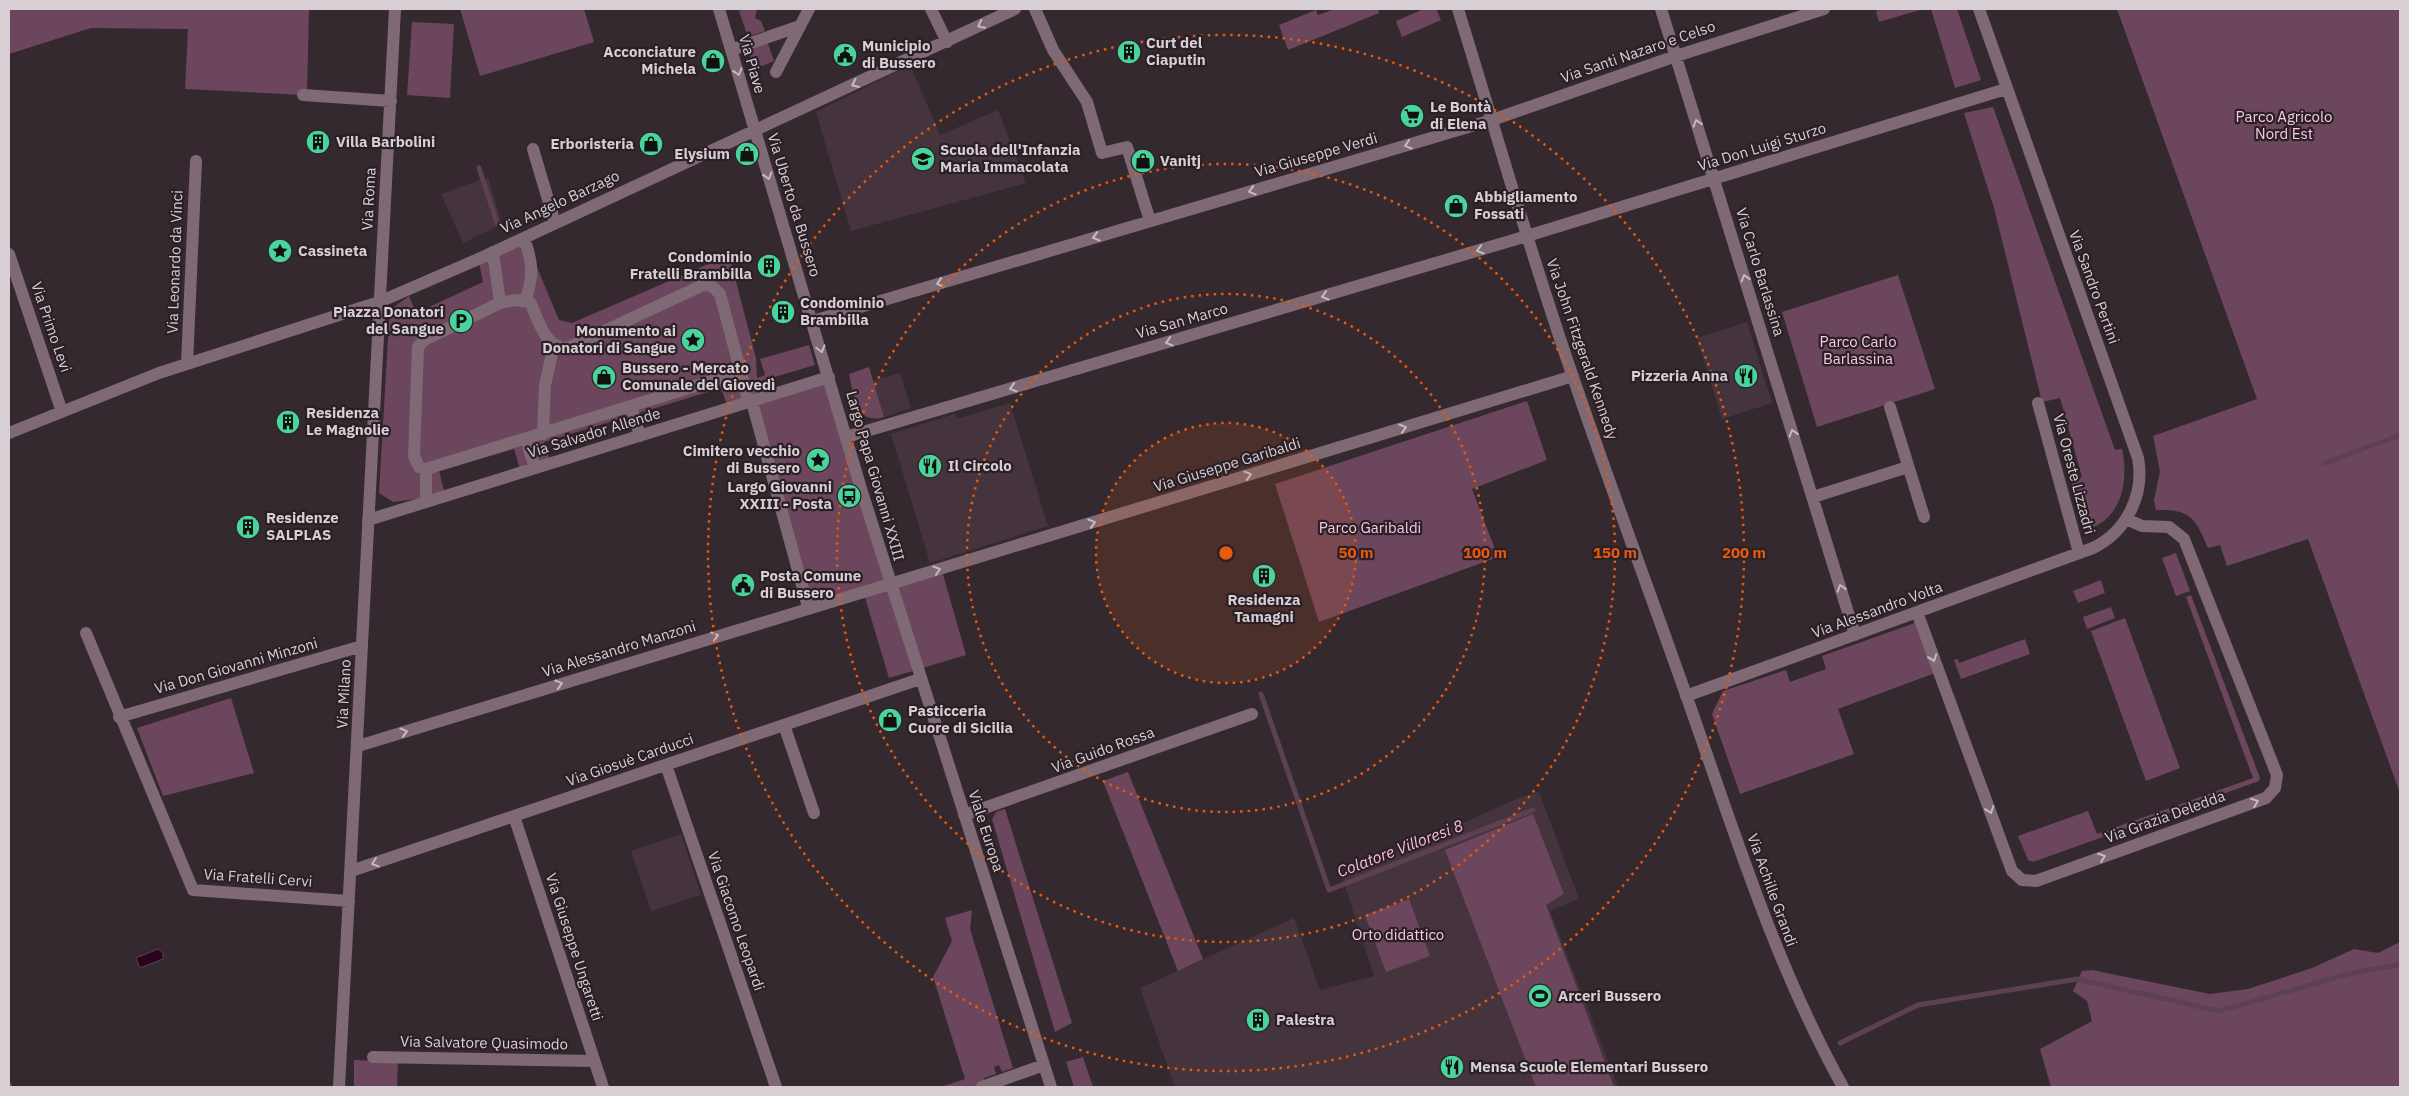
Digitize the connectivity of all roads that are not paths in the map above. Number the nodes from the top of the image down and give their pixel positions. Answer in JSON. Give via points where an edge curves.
{"nodes":[{"id":1,"x":395,"y":9,"type":"edge"},
{"id":2,"x":719,"y":9,"type":"edge"},
{"id":3,"x":809,"y":9,"type":"edge"},
{"id":4,"x":931,"y":9,"type":"edge"},
{"id":5,"x":1015,"y":9,"type":"edge"},
{"id":6,"x":1035,"y":9,"type":"edge"},
{"id":7,"x":1458,"y":9,"type":"edge"},
{"id":8,"x":1661,"y":9,"type":"edge"},
{"id":9,"x":1824,"y":9,"type":"edge"},
{"id":10,"x":1979,"y":9,"type":"edge"},
{"id":11,"x":1790,"y":14,"type":"edge"},
{"id":12,"x":800,"y":26,"type":"junction"},
{"id":13,"x":947,"y":42,"type":"junction"},
{"id":14,"x":732,"y":50,"type":"junction"},
{"id":15,"x":1676,"y":56,"type":"junction"},
{"id":16,"x":776,"y":72,"type":"dead end"},
{"id":17,"x":2006,"y":89,"type":"junction"},
{"id":18,"x":304,"y":95,"type":"dead end"},
{"id":19,"x":391,"y":101,"type":"junction"},
{"id":20,"x":1492,"y":120,"type":"junction"},
{"id":21,"x":754,"y":129,"type":"junction"},
{"id":22,"x":533,"y":149,"type":"dead end"},
{"id":23,"x":196,"y":161,"type":"dead end"},
{"id":24,"x":1714,"y":179,"type":"junction"},
{"id":25,"x":1150,"y":221,"type":"junction"},
{"id":26,"x":555,"y":223,"type":"junction"},
{"id":27,"x":1527,"y":236,"type":"junction"},
{"id":28,"x":524,"y":238,"type":"junction"},
{"id":29,"x":493,"y":252,"type":"junction"},
{"id":30,"x":9,"y":254,"type":"edge"},
{"id":31,"x":525,"y":301,"type":"junction"},
{"id":32,"x":379,"y":302,"type":"junction"},
{"id":33,"x":500,"y":303,"type":"junction"},
{"id":34,"x":813,"y":321,"type":"junction"},
{"id":35,"x":554,"y":345,"type":"junction"},
{"id":36,"x":188,"y":364,"type":"junction"},
{"id":37,"x":741,"y":372,"type":"junction"},
{"id":38,"x":1573,"y":376,"type":"junction"},
{"id":39,"x":829,"y":377,"type":"junction"},
{"id":40,"x":750,"y":402,"type":"junction"},
{"id":41,"x":2038,"y":403,"type":"dead end"},
{"id":42,"x":631,"y":406,"type":"junction"},
{"id":43,"x":1890,"y":407,"type":"dead end"},
{"id":44,"x":62,"y":412,"type":"junction"},
{"id":45,"x":9,"y":433,"type":"edge"},
{"id":46,"x":542,"y":434,"type":"junction"},
{"id":47,"x":640,"y":436,"type":"junction"},
{"id":48,"x":846,"y":437,"type":"junction"},
{"id":49,"x":526,"y":439,"type":"junction"},
{"id":50,"x":1908,"y":467,"type":"junction"},
{"id":51,"x":535,"y":468,"type":"junction"},
{"id":52,"x":426,"y":469,"type":"junction"},
{"id":53,"x":1813,"y":498,"type":"junction"},
{"id":54,"x":426,"y":502,"type":"junction"},
{"id":55,"x":1924,"y":517,"type":"dead end"},
{"id":56,"x":2126,"y":519,"type":"junction"},
{"id":57,"x":368,"y":520,"type":"junction"},
{"id":58,"x":2079,"y":553,"type":"junction"},
{"id":59,"x":890,"y":584,"type":"junction"},
{"id":60,"x":808,"y":607,"type":"junction"},
{"id":61,"x":1917,"y":612,"type":"junction"},
{"id":62,"x":86,"y":633,"type":"dead end"},
{"id":63,"x":1855,"y":635,"type":"junction"},
{"id":64,"x":362,"y":646,"type":"junction"},
{"id":65,"x":920,"y":679,"type":"junction"},
{"id":66,"x":1686,"y":696,"type":"junction"},
{"id":67,"x":1252,"y":714,"type":"dead end"},
{"id":68,"x":119,"y":717,"type":"junction"},
{"id":69,"x":784,"y":725,"type":"junction"},
{"id":70,"x":358,"y":746,"type":"junction"},
{"id":71,"x":666,"y":765,"type":"junction"},
{"id":72,"x":814,"y":813,"type":"dead end"},
{"id":73,"x":514,"y":816,"type":"junction"},
{"id":74,"x":964,"y":816,"type":"junction"},
{"id":75,"x":351,"y":871,"type":"junction"},
{"id":76,"x":349,"y":901,"type":"junction"},
{"id":77,"x":373,"y":1057,"type":"dead end"},
{"id":78,"x":594,"y":1061,"type":"junction"},
{"id":79,"x":1044,"y":1065,"type":"junction"},
{"id":80,"x":340,"y":1087,"type":"edge"},
{"id":81,"x":603,"y":1087,"type":"edge"},
{"id":82,"x":776,"y":1087,"type":"edge"},
{"id":83,"x":982,"y":1087,"type":"edge"},
{"id":84,"x":1051,"y":1087,"type":"edge"},
{"id":85,"x":1843,"y":1087,"type":"edge"}],
"edges":[{"from":1,"to":19,"type":"street","name":"Via Roma"},
{"from":2,"to":14,"type":"street","name":"Via Piave"},
{"from":3,"to":12,"type":"street"},
{"from":4,"to":13,"type":"street"},
{"from":5,"to":13,"type":"street","name":"Via Angelo Barzago","one_way":true},
{"from":6,"to":25,"type":"street","via":[[1053,50],[1087,102],[1102,153],[1127,147]]},
{"from":7,"to":20,"type":"street","name":"Via John Fitzgerald Kennedy"},
{"from":8,"to":15,"type":"street","name":"Via Carlo Barlassina"},
{"from":9,"to":11,"type":"street","name":"Via Santi Nazaro e Celso"},
{"from":10,"to":17,"type":"street","name":"Via Sandro Pertini"},
{"from":11,"to":15,"type":"street","name":"Via Santi Nazaro e Celso"},
{"from":12,"to":14,"type":"street"},
{"from":12,"to":16,"type":"street"},
{"from":13,"to":21,"type":"street","name":"Via Angelo Barzago","one_way":true},
{"from":14,"to":21,"type":"street","name":"Via Piave","one_way":true},
{"from":15,"to":20,"type":"street","name":"Via Santi Nazaro e Celso"},
{"from":24,"to":15,"type":"street","name":"Via Carlo Barlassina","one_way":true},
{"from":17,"to":24,"type":"street","name":"Via Don Luigi Sturzo"},
{"from":17,"to":56,"type":"street","name":"Via Sandro Pertini","via":[[2138,458],[2139,490]]},
{"from":18,"to":19,"type":"street"},
{"from":19,"to":32,"type":"street","name":"Via Roma"},
{"from":20,"to":25,"type":"street","name":"Via Giuseppe Verdi","one_way":true},
{"from":20,"to":27,"type":"street","name":"Via John Fitzgerald Kennedy"},
{"from":21,"to":26,"type":"street","name":"Via Angelo Barzago"},
{"from":21,"to":34,"type":"street","name":"Via Uberto da Bussero","one_way":true},
{"from":22,"to":26,"type":"street"},
{"from":23,"to":36,"type":"street","name":"Via Leonardo da Vinci"},
{"from":24,"to":27,"type":"street","name":"Via Don Luigi Sturzo"},
{"from":53,"to":24,"type":"street","name":"Via Carlo Barlassina","one_way":true},
{"from":25,"to":34,"type":"street","name":"Via Giuseppe Verdi","one_way":true},
{"from":26,"to":28,"type":"street","name":"Via Angelo Barzago"},
{"from":27,"to":38,"type":"street","name":"Via John Fitzgerald Kennedy"},
{"from":27,"to":48,"type":"street","name":"Via San Marco","one_way":true},
{"from":28,"to":29,"type":"street","name":"Via Angelo Barzago"},
{"from":28,"to":31,"type":"street","via":[[531,259],[530,286]]},
{"from":29,"to":32,"type":"street","name":"Via Angelo Barzago"},
{"from":29,"to":33,"type":"street"},
{"from":30,"to":44,"type":"street","name":"Via Primo Levi"},
{"from":31,"to":33,"type":"street"},
{"from":31,"to":35,"type":"street","via":[[530,302],[549,342]]},
{"from":32,"to":36,"type":"street"},
{"from":32,"to":57,"type":"street","name":"Via Milano"},
{"from":33,"to":52,"type":"street","via":[[424,340],[418,347],[414,456],[420,467]]},
{"from":34,"to":39,"type":"street","name":"Via Uberto da Bussero","one_way":true},
{"from":35,"to":37,"type":"street","via":[[568,348],[710,285],[720,294]]},
{"from":35,"to":46,"type":"street","via":[[545,385]]},
{"from":36,"to":44,"type":"street"},
{"from":37,"to":40,"type":"street"},
{"from":37,"to":42,"type":"street"},
{"from":59,"to":38,"type":"street","name":"Via Giuseppe Garibaldi","one_way":true},
{"from":38,"to":66,"type":"street","name":"Via John Fitzgerald Kennedy"},
{"from":39,"to":40,"type":"street","name":"Via Salvador Allende"},
{"from":39,"to":48,"type":"street","name":"Largo Papa Giovanni XXIII"},
{"from":40,"to":47,"type":"street","name":"Via Salvador Allende"},
{"from":40,"to":60,"type":"street"},
{"from":41,"to":58,"type":"street","name":"Via Oreste Lizzadri"},
{"from":42,"to":46,"type":"street"},
{"from":42,"to":47,"type":"street"},
{"from":43,"to":50,"type":"street"},
{"from":44,"to":45,"type":"street"},
{"from":46,"to":49,"type":"street"},
{"from":47,"to":51,"type":"street","name":"Via Salvador Allende"},
{"from":48,"to":59,"type":"street","name":"Largo Papa Giovanni XXIII"},
{"from":49,"to":51,"type":"street"},
{"from":49,"to":52,"type":"street"},
{"from":50,"to":53,"type":"street"},
{"from":50,"to":55,"type":"street"},
{"from":51,"to":54,"type":"street","name":"Via Salvador Allende"},
{"from":52,"to":54,"type":"street"},
{"from":63,"to":53,"type":"street","name":"Via Carlo Barlassina","one_way":true},
{"from":54,"to":57,"type":"street","name":"Via Salvador Allende"},
{"from":56,"to":58,"type":"street","name":"Via Sandro Pertini","via":[[2108,540]]},
{"from":61,"to":56,"type":"street","name":"Via Grazia Deledda","one_way":true,"via":[[2012,870],[2022,880],[2036,881],[2266,798],[2275,788],[2276,775],[2184,539],[2169,526],[2142,526]]},
{"from":57,"to":64,"type":"street","name":"Via Milano"},
{"from":58,"to":61,"type":"street","name":"Via Alessandro Volta"},
{"from":59,"to":60,"type":"street","name":"Via Alessandro Manzoni"},
{"from":59,"to":65,"type":"street","name":"Viale Europa"},
{"from":70,"to":60,"type":"street","name":"Via Alessandro Manzoni","one_way":true},
{"from":61,"to":63,"type":"street","name":"Via Alessandro Volta"},
{"from":62,"to":68,"type":"street"},
{"from":63,"to":66,"type":"street","name":"Via Alessandro Volta"},
{"from":64,"to":68,"type":"street","name":"Via Don Giovanni Minzoni"},
{"from":64,"to":70,"type":"street","name":"Via Milano"},
{"from":65,"to":69,"type":"street","name":"Via Giosuè Carducci"},
{"from":65,"to":74,"type":"street","name":"Viale Europa"},
{"from":66,"to":85,"type":"street","name":"Via Achille Grandi","via":[[1765,923],[1813,1030]]},
{"from":67,"to":74,"type":"street","name":"Via Guido Rossa"},
{"from":68,"to":76,"type":"street","name":"Via Fratelli Cervi","via":[[192,890]]},
{"from":69,"to":71,"type":"street","name":"Via Giosuè Carducci"},
{"from":69,"to":72,"type":"street"},
{"from":70,"to":75,"type":"street","name":"Via Milano"},
{"from":71,"to":73,"type":"street","name":"Via Giosuè Carducci"},
{"from":71,"to":82,"type":"street","name":"Via Giacomo Leopardi"},
{"from":73,"to":75,"type":"street","name":"Via Giosuè Carducci","one_way":true},
{"from":73,"to":78,"type":"street","name":"Via Giuseppe Ungaretti"},
{"from":74,"to":79,"type":"street","name":"Viale Europa"},
{"from":75,"to":76,"type":"street","name":"Via Milano"},
{"from":76,"to":80,"type":"street","name":"Via Milano"},
{"from":77,"to":78,"type":"street","name":"Via Salvatore Quasimodo"},
{"from":78,"to":81,"type":"street","name":"Via Giuseppe Ungaretti"},
{"from":79,"to":83,"type":"street"},
{"from":79,"to":84,"type":"street","name":"Viale Europa"}]}
